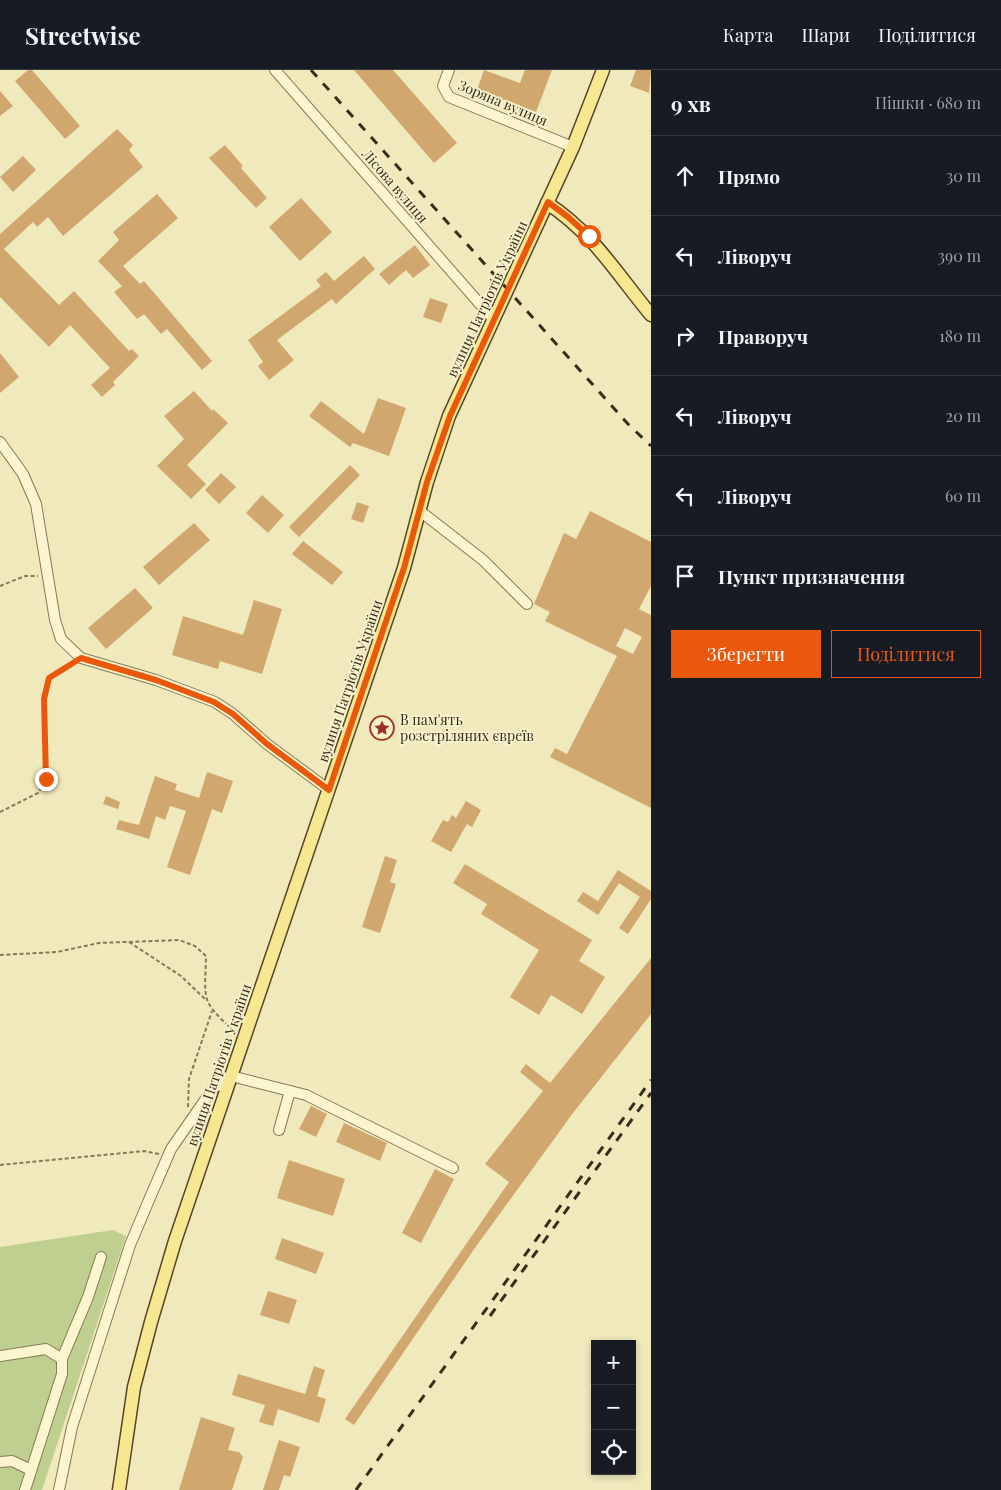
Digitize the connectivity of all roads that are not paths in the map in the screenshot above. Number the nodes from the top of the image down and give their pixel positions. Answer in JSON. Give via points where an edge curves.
{"nodes":[{"id":1,"x":275,"y":70,"type":"edge"},
{"id":2,"x":449,"y":70,"type":"edge"},
{"id":3,"x":603,"y":70,"type":"edge"},
{"id":4,"x":573,"y":147,"type":"junction"},
{"id":5,"x":548,"y":202,"type":"junction"},
{"id":6,"x":651,"y":315,"type":"edge"},
{"id":7,"x":494,"y":320,"type":"junction"},
{"id":8,"x":0,"y":442,"type":"edge"},
{"id":9,"x":420,"y":511,"type":"junction"},
{"id":10,"x":527,"y":604,"type":"dead end"},
{"id":11,"x":329,"y":790,"type":"junction"},
{"id":12,"x":230,"y":1079,"type":"junction"},
{"id":13,"x":290,"y":1092,"type":"junction"},
{"id":14,"x":279,"y":1130,"type":"dead end"},
{"id":15,"x":453,"y":1168,"type":"dead end"},
{"id":16,"x":100,"y":1257,"type":"dead end"},
{"id":17,"x":0,"y":1356,"type":"edge"},
{"id":18,"x":62,"y":1358,"type":"junction"},
{"id":19,"x":0,"y":1462,"type":"edge"},
{"id":20,"x":31,"y":1470,"type":"junction"},
{"id":21,"x":25,"y":1490,"type":"edge"},
{"id":22,"x":59,"y":1490,"type":"edge"},
{"id":23,"x":119,"y":1490,"type":"edge"}],
"edges":[{"from":1,"to":7,"type":"street","name":"Лісова вулиця"},
{"from":2,"to":4,"type":"street","name":"Зоряна вулиця","via":[[443,86],[449,97]]},
{"from":3,"to":4,"type":"main road","name":"вулиця Патріотів України"},
{"from":4,"to":5,"type":"main road","name":"вулиця Патріотів України"},
{"from":5,"to":6,"type":"main road","via":[[589,236]]},
{"from":5,"to":7,"type":"main road","name":"вулиця Патріотів України"},
{"from":7,"to":9,"type":"main road","name":"вулиця Патріотів України","via":[[450,416]]},
{"from":8,"to":11,"type":"street","via":[[23,474],[36,504],[55,620],[62,639],[81,658],[156,680],[214,702]]},
{"from":9,"to":10,"type":"street","via":[[483,560]]},
{"from":9,"to":11,"type":"main road","name":"вулиця Патріотів України"},
{"from":11,"to":12,"type":"main road","name":"вулиця Патріотів України"},
{"from":12,"to":13,"type":"street"},
{"from":12,"to":22,"type":"street","via":[[214,1088],[169,1156],[130,1245],[72,1427]]},
{"from":12,"to":23,"type":"main road","name":"вулиця Патріотів України","via":[[150,1322],[134,1387]]},
{"from":13,"to":14,"type":"street"},
{"from":13,"to":15,"type":"street","via":[[306,1095]]},
{"from":16,"to":18,"type":"street","via":[[88,1297]]},
{"from":17,"to":18,"type":"street","via":[[46,1349]]},
{"from":18,"to":20,"type":"street","via":[[62,1374]]},
{"from":19,"to":20,"type":"street","via":[[12,1461]]},
{"from":20,"to":21,"type":"street"}]}
